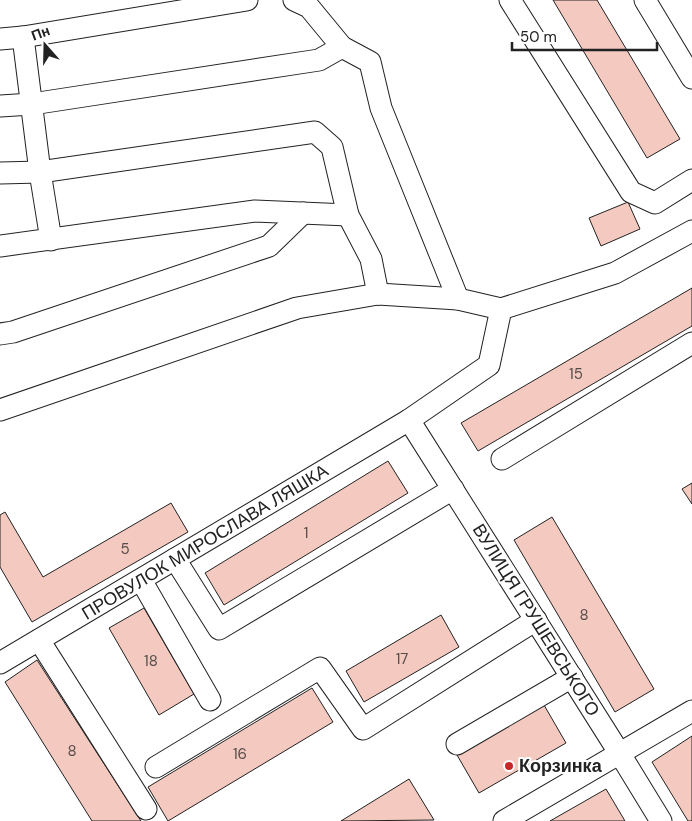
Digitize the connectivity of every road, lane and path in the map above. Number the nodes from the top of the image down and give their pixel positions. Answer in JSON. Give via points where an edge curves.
{"nodes":[{"id":1,"x":247,"y":0,"type":"edge"},
{"id":2,"x":294,"y":0,"type":"edge"},
{"id":3,"x":510,"y":0,"type":"edge"},
{"id":4,"x":645,"y":0,"type":"edge"},
{"id":5,"x":23,"y":37,"type":"junction"},
{"id":6,"x":0,"y":39,"type":"edge"},
{"id":7,"x":342,"y":47,"type":"junction"},
{"id":8,"x":692,"y":78,"type":"edge"},
{"id":9,"x":32,"y":104,"type":"junction"},
{"id":10,"x":0,"y":106,"type":"edge"},
{"id":11,"x":40,"y":172,"type":"junction"},
{"id":12,"x":0,"y":174,"type":"edge"},
{"id":13,"x":692,"y":180,"type":"edge"},
{"id":14,"x":302,"y":213,"type":"junction"},
{"id":15,"x":348,"y":215,"type":"junction"},
{"id":16,"x":692,"y":231,"type":"edge"},
{"id":17,"x":51,"y":240,"type":"junction"},
{"id":18,"x":0,"y":246,"type":"edge"},
{"id":19,"x":378,"y":294,"type":"junction"},
{"id":20,"x":458,"y":299,"type":"junction"},
{"id":21,"x":501,"y":308,"type":"junction"},
{"id":22,"x":0,"y":334,"type":"edge"},
{"id":23,"x":692,"y":343,"type":"edge"},
{"id":24,"x":0,"y":410,"type":"edge"},
{"id":25,"x":410,"y":420,"type":"junction"},
{"id":26,"x":502,"y":459,"type":"dead end"},
{"id":27,"x":453,"y":489,"type":"junction"},
{"id":28,"x":175,"y":559,"type":"junction"},
{"id":29,"x":141,"y":580,"type":"junction"},
{"id":30,"x":536,"y":620,"type":"junction"},
{"id":31,"x":39,"y":640,"type":"junction"},
{"id":32,"x":0,"y":663,"type":"edge"},
{"id":33,"x":572,"y":677,"type":"junction"},
{"id":34,"x":210,"y":700,"type":"dead end"},
{"id":35,"x":692,"y":711,"type":"edge"},
{"id":36,"x":457,"y":744,"type":"dead end"},
{"id":37,"x":620,"y":754,"type":"junction"},
{"id":38,"x":156,"y":767,"type":"dead end"},
{"id":39,"x":146,"y":809,"type":"dead end"},
{"id":40,"x":504,"y":821,"type":"edge"},
{"id":41,"x":661,"y":821,"type":"edge"}],
"edges":[{"from":1,"to":5,"type":"street"},
{"from":2,"to":7,"type":"street","via":[[308,7]]},
{"from":3,"to":13,"type":"street","via":[[631,192],[655,203]]},
{"from":4,"to":8,"type":"street"},
{"from":5,"to":6,"type":"street"},
{"from":5,"to":9,"type":"street"},
{"from":7,"to":9,"type":"street","via":[[319,60]]},
{"from":7,"to":20,"type":"street","via":[[370,62],[381,108]]},
{"from":9,"to":10,"type":"street"},
{"from":9,"to":11,"type":"street"},
{"from":11,"to":12,"type":"street"},
{"from":11,"to":15,"type":"street","via":[[315,132],[332,147]]},
{"from":11,"to":17,"type":"street"},
{"from":14,"to":15,"type":"street"},
{"from":14,"to":17,"type":"street","via":[[255,211]]},
{"from":14,"to":22,"type":"street","via":[[269,246]]},
{"from":15,"to":19,"type":"street","via":[[371,259]]},
{"from":16,"to":21,"type":"street","via":[[615,273]]},
{"from":17,"to":18,"type":"street"},
{"from":19,"to":20,"type":"street"},
{"from":19,"to":24,"type":"street","via":[[297,308]]},
{"from":20,"to":21,"type":"street"},
{"from":21,"to":25,"type":"street","name":"ПРОВУЛОК МИРОСЛАВА ЛЯШКА","via":[[489,364]]},
{"from":23,"to":26,"type":"street"},
{"from":25,"to":27,"type":"street","name":"ВУЛИЦЯ ГРУШЕВСЬКОГО"},
{"from":25,"to":28,"type":"street","name":"ПРОВУЛОК МИРОСЛАВА ЛЯШКА"},
{"from":27,"to":28,"type":"street","via":[[219,629]]},
{"from":27,"to":30,"type":"street","name":"ВУЛИЦЯ ГРУШЕВСЬКОГО"},
{"from":28,"to":29,"type":"street","name":"ПРОВУЛОК МИРОСЛАВА ЛЯШКА"},
{"from":29,"to":31,"type":"street","name":"ПРОВУЛОК МИРОСЛАВА ЛЯШКА"},
{"from":29,"to":34,"type":"street"},
{"from":30,"to":33,"type":"street","name":"ВУЛИЦЯ ГРУШЕВСЬКОГО"},
{"from":30,"to":38,"type":"street","via":[[363,729],[320,668]]},
{"from":31,"to":32,"type":"street","name":"ПРОВУЛОК МИРОСЛАВА ЛЯШКА"},
{"from":31,"to":39,"type":"street"},
{"from":33,"to":36,"type":"street"},
{"from":33,"to":37,"type":"street","name":"ВУЛИЦЯ ГРУШЕВСЬКОГО"},
{"from":35,"to":37,"type":"street"},
{"from":37,"to":40,"type":"street"},
{"from":37,"to":41,"type":"street","name":"ВУЛИЦЯ ГРУШЕВСЬКОГО"}]}
